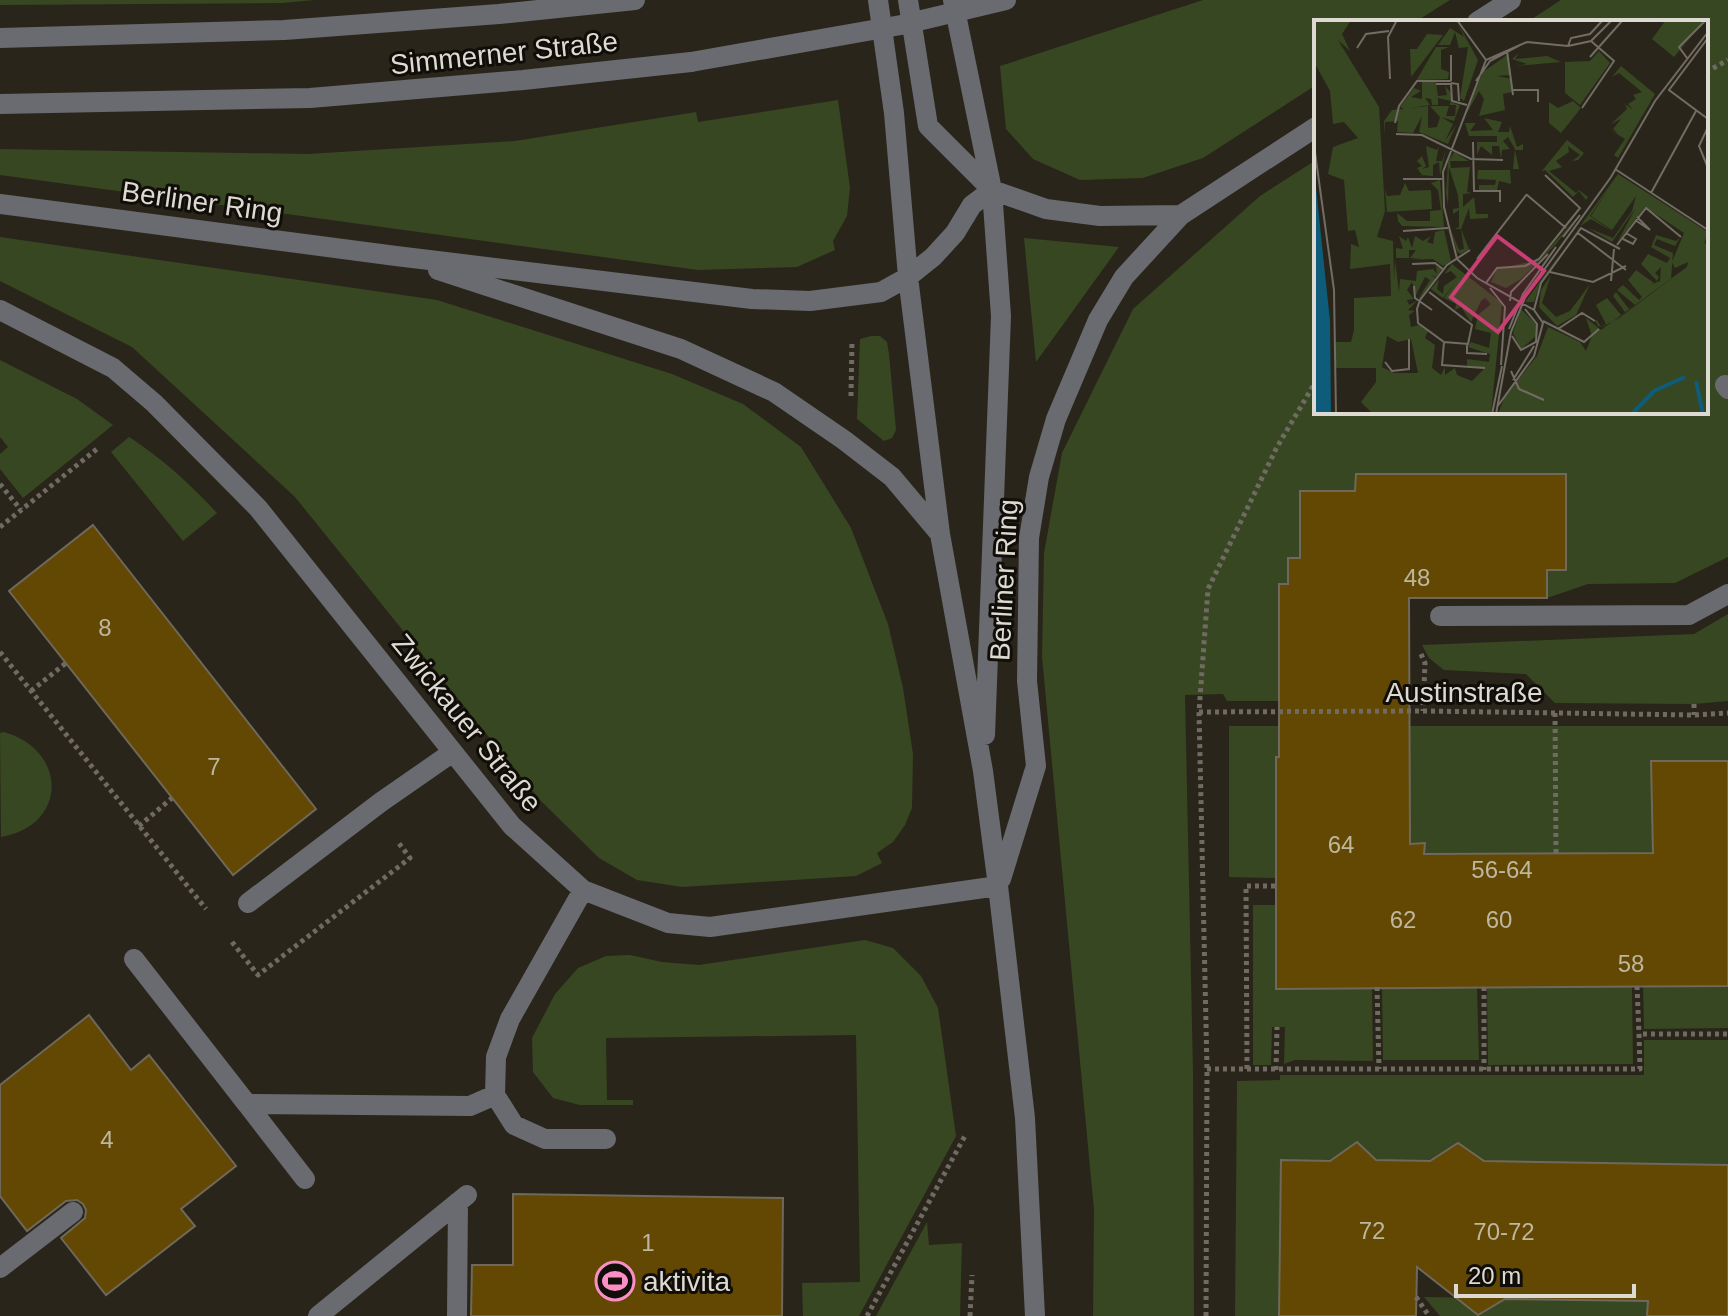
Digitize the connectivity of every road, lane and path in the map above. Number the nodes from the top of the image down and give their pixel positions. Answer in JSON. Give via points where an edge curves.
{"nodes":[{"id":1,"x":635,"y":0,"type":"edge"},
{"id":2,"x":878,"y":0,"type":"edge"},
{"id":3,"x":908,"y":0,"type":"edge"},
{"id":4,"x":953,"y":0,"type":"edge"},
{"id":5,"x":1006,"y":0,"type":"edge"},
{"id":6,"x":1511,"y":0,"type":"edge"},
{"id":7,"x":1480,"y":20,"type":"edge"},
{"id":8,"x":0,"y":38,"type":"edge"},
{"id":9,"x":1728,"y":60,"type":"edge"},
{"id":10,"x":1708,"y":71,"type":"edge"},
{"id":11,"x":0,"y":104,"type":"edge"},
{"id":12,"x":1314,"y":128,"type":"edge"},
{"id":13,"x":992,"y":190,"type":"junction"},
{"id":14,"x":0,"y":204,"type":"edge"},
{"id":15,"x":1181,"y":215,"type":"junction"},
{"id":16,"x":396,"y":256,"type":"junction"},
{"id":17,"x":908,"y":277,"type":"junction"},
{"id":18,"x":0,"y":310,"type":"edge"},
{"id":19,"x":852,"y":341,"type":"dead end"},
{"id":20,"x":1314,"y":384,"type":"edge"},
{"id":21,"x":851,"y":398,"type":"dead end"},
{"id":22,"x":97,"y":449,"type":"dead end"},
{"id":23,"x":0,"y":484,"type":"edge"},
{"id":24,"x":21,"y":510,"type":"junction"},
{"id":25,"x":0,"y":527,"type":"edge"},
{"id":26,"x":940,"y":534,"type":"junction"},
{"id":27,"x":1728,"y":594,"type":"edge"},
{"id":28,"x":1440,"y":616,"type":"dead end"},
{"id":29,"x":1417,"y":644,"type":"dead end"},
{"id":30,"x":0,"y":652,"type":"edge"},
{"id":31,"x":66,"y":663,"type":"dead end"},
{"id":32,"x":31,"y":691,"type":"junction"},
{"id":33,"x":1694,"y":704,"type":"dead end"},
{"id":34,"x":1423,"y":711,"type":"junction"},
{"id":35,"x":1199,"y":712,"type":"junction"},
{"id":36,"x":1555,"y":713,"type":"junction"},
{"id":37,"x":1728,"y":713,"type":"edge"},
{"id":38,"x":1694,"y":715,"type":"junction"},
{"id":39,"x":453,"y":752,"type":"junction"},
{"id":40,"x":983,"y":771,"type":"junction"},
{"id":41,"x":172,"y":798,"type":"dead end"},
{"id":42,"x":373,"y":809,"type":"junction"},
{"id":43,"x":139,"y":826,"type":"junction"},
{"id":44,"x":1556,"y":853,"type":"dead end"},
{"id":45,"x":998,"y":886,"type":"junction"},
{"id":46,"x":1275,"y":886,"type":"dead end"},
{"id":47,"x":583,"y":890,"type":"junction"},
{"id":48,"x":248,"y":903,"type":"dead end"},
{"id":49,"x":209,"y":913,"type":"dead end"},
{"id":50,"x":228,"y":937,"type":"dead end"},
{"id":51,"x":134,"y":959,"type":"dead end"},
{"id":52,"x":1637,"y":986,"type":"dead end"},
{"id":53,"x":1377,"y":987,"type":"dead end"},
{"id":54,"x":1484,"y":987,"type":"dead end"},
{"id":55,"x":1277,"y":1027,"type":"dead end"},
{"id":56,"x":1639,"y":1034,"type":"junction"},
{"id":57,"x":1728,"y":1034,"type":"edge"},
{"id":58,"x":1207,"y":1069,"type":"junction"},
{"id":59,"x":1247,"y":1069,"type":"junction"},
{"id":60,"x":1379,"y":1069,"type":"junction"},
{"id":61,"x":1276,"y":1070,"type":"junction"},
{"id":62,"x":1484,"y":1070,"type":"junction"},
{"id":63,"x":495,"y":1095,"type":"junction"},
{"id":64,"x":247,"y":1104,"type":"junction"},
{"id":65,"x":966,"y":1134,"type":"dead end"},
{"id":66,"x":606,"y":1139,"type":"dead end"},
{"id":67,"x":305,"y":1179,"type":"dead end"},
{"id":68,"x":73,"y":1212,"type":"dead end"},
{"id":69,"x":0,"y":1268,"type":"edge"},
{"id":70,"x":972,"y":1275,"type":"dead end"},
{"id":71,"x":1416,"y":1297,"type":"dead end"},
{"id":72,"x":318,"y":1316,"type":"edge"},
{"id":73,"x":457,"y":1316,"type":"edge"},
{"id":74,"x":867,"y":1316,"type":"edge"},
{"id":75,"x":970,"y":1316,"type":"edge"},
{"id":76,"x":1035,"y":1316,"type":"edge"},
{"id":77,"x":1206,"y":1316,"type":"edge"},
{"id":78,"x":1429,"y":1316,"type":"edge"}],
"edges":[{"from":1,"to":8,"type":"street","name":"Simmerner Straße","via":[[284,30]]},
{"from":2,"to":17,"type":"street","name":"Berliner Ring"},
{"from":3,"to":13,"type":"street","via":[[928,126]]},
{"from":4,"to":13,"type":"street","name":"Berliner Ring"},
{"from":5,"to":11,"type":"street","name":"Simmerner Straße","bridge":true,"via":[[901,25],[691,62],[495,83],[310,98]]},
{"from":6,"to":7,"type":"street"},
{"from":9,"to":10,"type":"path"},
{"from":12,"to":15,"type":"street","name":"Berliner Ring"},
{"from":13,"to":15,"type":"street","via":[[1046,209],[1100,216]]},
{"from":13,"to":17,"type":"street","name":"Berliner Ring","via":[[972,205],[933,257]]},
{"from":13,"to":40,"type":"street","name":"Berliner Ring","via":[[1001,316]]},
{"from":14,"to":16,"type":"street","name":"Berliner Ring"},
{"from":15,"to":45,"type":"street","name":"Berliner Ring","via":[[1124,277],[1098,320],[1056,419],[1039,477],[1029,538],[1026,632],[1036,766]]},
{"from":16,"to":17,"type":"street","name":"Berliner Ring","via":[[767,300],[810,301],[881,292]]},
{"from":16,"to":26,"type":"street","name":"Berliner Ring","via":[[681,349],[774,392],[892,477]]},
{"from":17,"to":26,"type":"street","name":"Berliner Ring"},
{"from":18,"to":39,"type":"street","name":"Zwickauer Straße","via":[[113,368],[154,403],[258,508]]},
{"from":19,"to":21,"type":"path"},
{"from":20,"to":35,"type":"path","via":[[1277,447],[1208,589]]},
{"from":22,"to":24,"type":"path"},
{"from":23,"to":24,"type":"path"},
{"from":24,"to":25,"type":"path"},
{"from":26,"to":40,"type":"street","name":"Berliner Ring"},
{"from":27,"to":28,"type":"street","via":[[1689,615]]},
{"from":29,"to":34,"type":"path","via":[[1425,663]]},
{"from":30,"to":32,"type":"path"},
{"from":31,"to":32,"type":"path"},
{"from":32,"to":43,"type":"path"},
{"from":33,"to":38,"type":"path"},
{"from":34,"to":35,"type":"path","name":"Austinstraße"},
{"from":34,"to":36,"type":"path","name":"Austinstraße"},
{"from":35,"to":58,"type":"path"},
{"from":36,"to":38,"type":"path","name":"Austinstraße"},
{"from":36,"to":44,"type":"path"},
{"from":37,"to":38,"type":"path","name":"Austinstraße"},
{"from":39,"to":42,"type":"street"},
{"from":39,"to":47,"type":"street","name":"Zwickauer Straße","via":[[512,826]]},
{"from":40,"to":45,"type":"street","name":"Berliner Ring"},
{"from":41,"to":43,"type":"path"},
{"from":42,"to":48,"type":"street"},
{"from":42,"to":50,"type":"path","via":[[410,858],[258,975]]},
{"from":43,"to":49,"type":"path"},
{"from":45,"to":47,"type":"street","name":"Zwickauer Straße","via":[[710,927],[668,923]]},
{"from":45,"to":76,"type":"street","name":"Berliner Ring","via":[[1025,1118]]},
{"from":46,"to":59,"type":"path","via":[[1246,886]]},
{"from":47,"to":63,"type":"street","via":[[510,1019],[496,1057]]},
{"from":51,"to":64,"type":"street"},
{"from":52,"to":56,"type":"path"},
{"from":53,"to":60,"type":"path"},
{"from":54,"to":62,"type":"path"},
{"from":55,"to":61,"type":"path"},
{"from":56,"to":57,"type":"path"},
{"from":56,"to":62,"type":"path","via":[[1640,1069]]},
{"from":58,"to":59,"type":"path"},
{"from":58,"to":77,"type":"path"},
{"from":59,"to":61,"type":"path"},
{"from":60,"to":61,"type":"path"},
{"from":60,"to":62,"type":"path"},
{"from":63,"to":64,"type":"street","via":[[470,1106]]},
{"from":63,"to":66,"type":"street","via":[[514,1125],[545,1139]]},
{"from":64,"to":67,"type":"street"},
{"from":65,"to":74,"type":"path"},
{"from":68,"to":69,"type":"street"},
{"from":70,"to":75,"type":"path"},
{"from":71,"to":78,"type":"path"},
{"from":72,"to":73,"type":"street","via":[[463,1198]]}]}
